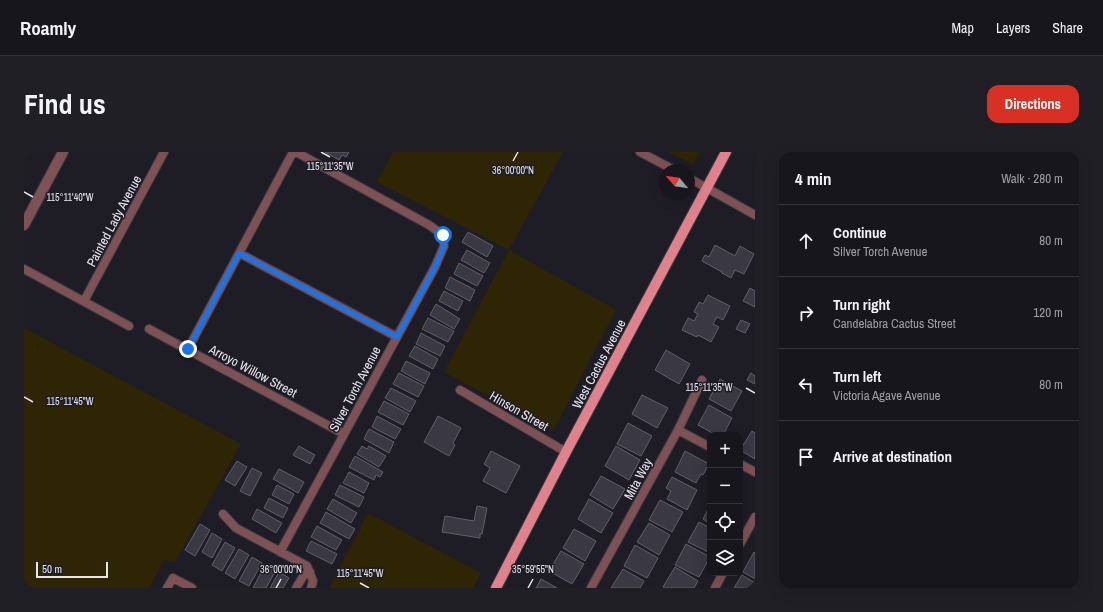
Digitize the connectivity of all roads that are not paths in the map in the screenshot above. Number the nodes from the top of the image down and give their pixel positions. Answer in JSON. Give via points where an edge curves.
{"nodes":[{"id":1,"x":63,"y":152,"type":"edge"},
{"id":2,"x":164,"y":152,"type":"edge"},
{"id":3,"x":295,"y":152,"type":"edge"},
{"id":4,"x":640,"y":152,"type":"edge"},
{"id":5,"x":726,"y":152,"type":"edge"},
{"id":6,"x":663,"y":164,"type":"edge"},
{"id":7,"x":695,"y":181,"type":"edge"},
{"id":8,"x":707,"y":188,"type":"junction"},
{"id":9,"x":755,"y":215,"type":"edge"},
{"id":10,"x":24,"y":225,"type":"edge"},
{"id":11,"x":239,"y":253,"type":"junction"},
{"id":12,"x":24,"y":269,"type":"edge"},
{"id":13,"x":84,"y":302,"type":"junction"},
{"id":14,"x":129,"y":326,"type":"dead end"},
{"id":15,"x":149,"y":328,"type":"dead end"},
{"id":16,"x":397,"y":337,"type":"junction"},
{"id":17,"x":188,"y":349,"type":"junction"},
{"id":18,"x":702,"y":380,"type":"dead end"},
{"id":19,"x":460,"y":390,"type":"dead end"},
{"id":20,"x":678,"y":430,"type":"junction"},
{"id":21,"x":344,"y":434,"type":"junction"},
{"id":22,"x":707,"y":445,"type":"edge"},
{"id":23,"x":566,"y":452,"type":"junction"},
{"id":24,"x":743,"y":466,"type":"edge"},
{"id":25,"x":755,"y":472,"type":"edge"},
{"id":26,"x":223,"y":514,"type":"dead end"},
{"id":27,"x":755,"y":517,"type":"edge"},
{"id":28,"x":742,"y":540,"type":"edge"},
{"id":29,"x":280,"y":552,"type":"junction"},
{"id":30,"x":310,"y":572,"type":"junction"},
{"id":31,"x":722,"y":576,"type":"edge"},
{"id":32,"x":167,"y":588,"type":"edge"},
{"id":33,"x":192,"y":588,"type":"edge"},
{"id":34,"x":296,"y":588,"type":"edge"},
{"id":35,"x":311,"y":588,"type":"edge"},
{"id":36,"x":496,"y":588,"type":"edge"},
{"id":37,"x":591,"y":588,"type":"edge"},
{"id":38,"x":715,"y":588,"type":"edge"}],
"edges":[{"from":1,"to":10,"type":"street"},
{"from":2,"to":13,"type":"street","name":"Painted Lady Avenue"},
{"from":3,"to":11,"type":"street"},
{"from":3,"to":16,"type":"street","name":"Silver Torch Avenue","via":[[443,235],[444,246],[441,253]]},
{"from":4,"to":6,"type":"street"},
{"from":5,"to":8,"type":"main road","name":"West Cactus Avenue"},
{"from":7,"to":8,"type":"street"},
{"from":8,"to":9,"type":"street"},
{"from":8,"to":23,"type":"main road","name":"West Cactus Avenue"},
{"from":11,"to":16,"type":"street"},
{"from":11,"to":17,"type":"street"},
{"from":12,"to":13,"type":"street"},
{"from":13,"to":14,"type":"street"},
{"from":15,"to":17,"type":"street","name":"Arroyo Willow Street"},
{"from":16,"to":21,"type":"street","name":"Silver Torch Avenue"},
{"from":17,"to":21,"type":"street","name":"Arroyo Willow Street"},
{"from":18,"to":20,"type":"street","name":"Mita Way"},
{"from":19,"to":23,"type":"street","name":"Hinson Street"},
{"from":20,"to":22,"type":"street"},
{"from":20,"to":37,"type":"street","name":"Mita Way"},
{"from":21,"to":29,"type":"street","name":"Silver Torch Avenue"},
{"from":23,"to":36,"type":"main road","name":"West Cactus Avenue"},
{"from":24,"to":25,"type":"street"},
{"from":26,"to":29,"type":"street","via":[[236,528]]},
{"from":27,"to":28,"type":"street"},
{"from":29,"to":30,"type":"street","via":[[307,566]]},
{"from":30,"to":34,"type":"street","via":[[304,575]]},
{"from":30,"to":35,"type":"street","via":[[313,581]]},
{"from":31,"to":38,"type":"street"},
{"from":32,"to":33,"type":"street","via":[[172,578]]}]}
